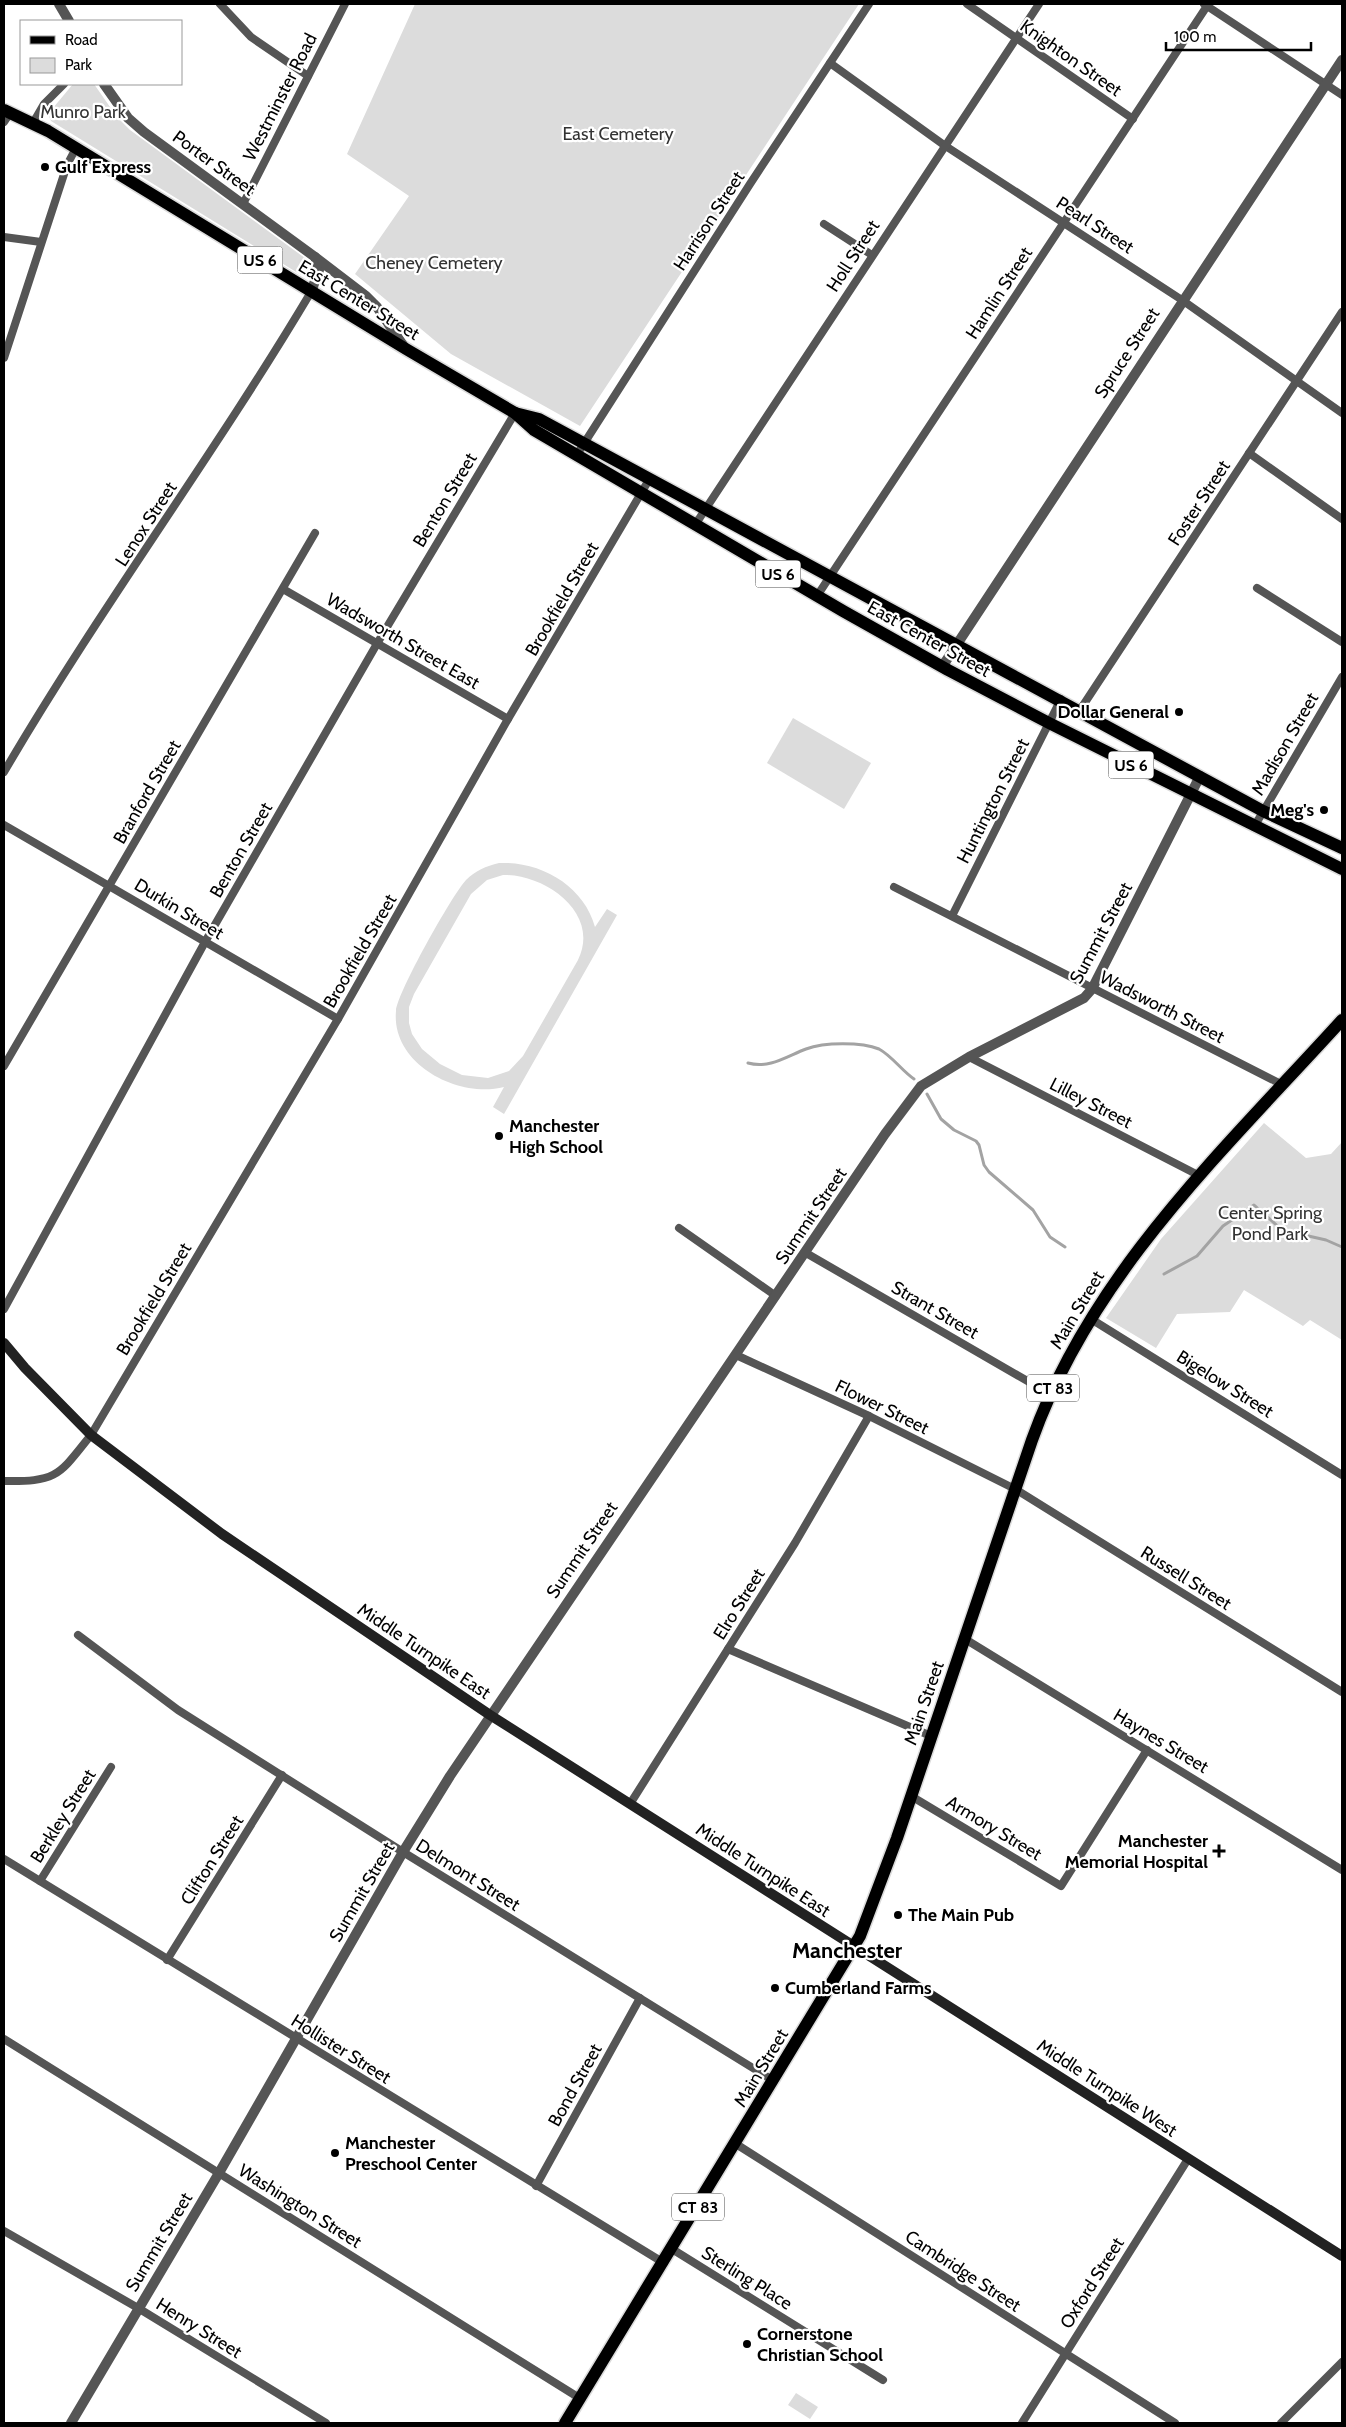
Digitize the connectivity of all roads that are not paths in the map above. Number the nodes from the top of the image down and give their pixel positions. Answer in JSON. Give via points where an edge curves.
{"nodes":[{"id":1,"x":59,"y":4,"type":"edge"},
{"id":2,"x":220,"y":4,"type":"edge"},
{"id":3,"x":345,"y":4,"type":"edge"},
{"id":4,"x":869,"y":4,"type":"edge"},
{"id":5,"x":966,"y":4,"type":"edge"},
{"id":6,"x":1038,"y":4,"type":"edge"},
{"id":7,"x":1205,"y":5,"type":"edge"},
{"id":8,"x":67,"y":20,"type":"edge"},
{"id":9,"x":1016,"y":38,"type":"junction"},
{"id":10,"x":1342,"y":60,"type":"edge"},
{"id":11,"x":830,"y":63,"type":"junction"},
{"id":12,"x":308,"y":76,"type":"junction"},
{"id":13,"x":1325,"y":83,"type":"junction"},
{"id":14,"x":63,"y":85,"type":"edge"},
{"id":15,"x":105,"y":85,"type":"edge"},
{"id":16,"x":1342,"y":95,"type":"edge"},
{"id":17,"x":6,"y":115,"type":"edge"},
{"id":18,"x":1133,"y":119,"type":"junction"},
{"id":19,"x":33,"y":123,"type":"junction"},
{"id":20,"x":944,"y":145,"type":"junction"},
{"id":21,"x":76,"y":148,"type":"junction"},
{"id":22,"x":242,"y":204,"type":"junction"},
{"id":23,"x":1063,"y":223,"type":"junction"},
{"id":24,"x":824,"y":224,"type":"dead end"},
{"id":25,"x":4,"y":237,"type":"edge"},
{"id":26,"x":41,"y":242,"type":"junction"},
{"id":27,"x":872,"y":255,"type":"junction"},
{"id":28,"x":315,"y":257,"type":"junction"},
{"id":29,"x":311,"y":292,"type":"junction"},
{"id":30,"x":1182,"y":300,"type":"junction"},
{"id":31,"x":1342,"y":312,"type":"edge"},
{"id":32,"x":406,"y":349,"type":"junction"},
{"id":33,"x":4,"y":358,"type":"edge"},
{"id":34,"x":1297,"y":380,"type":"junction"},
{"id":35,"x":515,"y":413,"type":"junction"},
{"id":36,"x":1342,"y":413,"type":"edge"},
{"id":37,"x":584,"y":444,"type":"junction"},
{"id":38,"x":1249,"y":453,"type":"junction"},
{"id":39,"x":576,"y":456,"type":"junction"},
{"id":40,"x":650,"y":478,"type":"junction"},
{"id":41,"x":640,"y":494,"type":"junction"},
{"id":42,"x":706,"y":508,"type":"junction"},
{"id":43,"x":1342,"y":519,"type":"edge"},
{"id":44,"x":694,"y":525,"type":"junction"},
{"id":45,"x":315,"y":533,"type":"dead end"},
{"id":46,"x":831,"y":576,"type":"junction"},
{"id":47,"x":1257,"y":588,"type":"dead end"},
{"id":48,"x":282,"y":589,"type":"junction"},
{"id":49,"x":817,"y":596,"type":"junction"},
{"id":50,"x":378,"y":642,"type":"junction"},
{"id":51,"x":1342,"y":642,"type":"edge"},
{"id":52,"x":956,"y":644,"type":"junction"},
{"id":53,"x":942,"y":667,"type":"junction"},
{"id":54,"x":1342,"y":677,"type":"edge"},
{"id":55,"x":1061,"y":699,"type":"junction"},
{"id":56,"x":1080,"y":710,"type":"junction"},
{"id":57,"x":508,"y":719,"type":"junction"},
{"id":58,"x":1049,"y":723,"type":"junction"},
{"id":59,"x":4,"y":772,"type":"edge"},
{"id":60,"x":1200,"y":776,"type":"junction"},
{"id":61,"x":1191,"y":795,"type":"junction"},
{"id":62,"x":1263,"y":810,"type":"junction"},
{"id":63,"x":4,"y":825,"type":"edge"},
{"id":64,"x":1254,"y":827,"type":"junction"},
{"id":65,"x":1342,"y":848,"type":"edge"},
{"id":66,"x":1341,"y":866,"type":"edge"},
{"id":67,"x":110,"y":885,"type":"junction"},
{"id":68,"x":894,"y":887,"type":"dead end"},
{"id":69,"x":952,"y":916,"type":"junction"},
{"id":70,"x":205,"y":942,"type":"junction"},
{"id":71,"x":1092,"y":989,"type":"junction"},
{"id":72,"x":338,"y":1019,"type":"junction"},
{"id":73,"x":1342,"y":1020,"type":"edge"},
{"id":74,"x":969,"y":1057,"type":"junction"},
{"id":75,"x":4,"y":1066,"type":"edge"},
{"id":76,"x":1283,"y":1085,"type":"junction"},
{"id":77,"x":1200,"y":1176,"type":"junction"},
{"id":78,"x":679,"y":1228,"type":"dead end"},
{"id":79,"x":806,"y":1253,"type":"junction"},
{"id":80,"x":776,"y":1296,"type":"junction"},
{"id":81,"x":4,"y":1309,"type":"edge"},
{"id":82,"x":1091,"y":1319,"type":"junction"},
{"id":83,"x":4,"y":1343,"type":"edge"},
{"id":84,"x":736,"y":1355,"type":"junction"},
{"id":85,"x":1050,"y":1394,"type":"junction"},
{"id":86,"x":869,"y":1416,"type":"junction"},
{"id":87,"x":91,"y":1435,"type":"junction"},
{"id":88,"x":1342,"y":1475,"type":"edge"},
{"id":89,"x":4,"y":1481,"type":"edge"},
{"id":90,"x":1015,"y":1489,"type":"junction"},
{"id":91,"x":78,"y":1635,"type":"dead end"},
{"id":92,"x":964,"y":1639,"type":"junction"},
{"id":93,"x":728,"y":1649,"type":"junction"},
{"id":94,"x":1342,"y":1692,"type":"edge"},
{"id":95,"x":490,"y":1715,"type":"junction"},
{"id":96,"x":932,"y":1736,"type":"junction"},
{"id":97,"x":1148,"y":1750,"type":"junction"},
{"id":98,"x":111,"y":1767,"type":"dead end"},
{"id":99,"x":282,"y":1775,"type":"junction"},
{"id":100,"x":911,"y":1796,"type":"junction"},
{"id":101,"x":630,"y":1804,"type":"junction"},
{"id":102,"x":403,"y":1852,"type":"junction"},
{"id":103,"x":4,"y":1859,"type":"edge"},
{"id":104,"x":1342,"y":1870,"type":"edge"},
{"id":105,"x":40,"y":1881,"type":"junction"},
{"id":106,"x":854,"y":1948,"type":"junction"},
{"id":107,"x":167,"y":1960,"type":"junction"},
{"id":108,"x":640,"y":1998,"type":"junction"},
{"id":109,"x":4,"y":2039,"type":"edge"},
{"id":110,"x":296,"y":2039,"type":"junction"},
{"id":111,"x":774,"y":2081,"type":"junction"},
{"id":112,"x":736,"y":2144,"type":"junction"},
{"id":113,"x":1188,"y":2160,"type":"junction"},
{"id":114,"x":219,"y":2173,"type":"junction"},
{"id":115,"x":536,"y":2186,"type":"junction"},
{"id":116,"x":6,"y":2232,"type":"edge"},
{"id":117,"x":4,"y":2241,"type":"edge"},
{"id":118,"x":672,"y":2249,"type":"junction"},
{"id":119,"x":1342,"y":2256,"type":"edge"},
{"id":120,"x":664,"y":2263,"type":"junction"},
{"id":121,"x":138,"y":2308,"type":"junction"},
{"id":122,"x":1066,"y":2354,"type":"junction"},
{"id":123,"x":1342,"y":2362,"type":"edge"},
{"id":124,"x":883,"y":2380,"type":"dead end"},
{"id":125,"x":580,"y":2399,"type":"junction"},
{"id":126,"x":71,"y":2423,"type":"edge"},
{"id":127,"x":326,"y":2423,"type":"edge"},
{"id":128,"x":565,"y":2423,"type":"edge"},
{"id":129,"x":1022,"y":2423,"type":"edge"},
{"id":130,"x":1175,"y":2423,"type":"edge"},
{"id":131,"x":1281,"y":2423,"type":"edge"}],
"edges":[{"from":1,"to":8,"type":"street"},
{"from":2,"to":12,"type":"street","via":[[251,37]]},
{"from":3,"to":12,"type":"street","name":"Westminster Road"},
{"from":4,"to":11,"type":"street","name":"Harrison Street"},
{"from":5,"to":9,"type":"street","name":"Knighton Street"},
{"from":6,"to":9,"type":"street","name":"Holl Street"},
{"from":7,"to":13,"type":"street"},
{"from":7,"to":18,"type":"street","name":"Hamlin Street"},
{"from":9,"to":18,"type":"street","name":"Knighton Street"},
{"from":9,"to":20,"type":"street","name":"Holl Street"},
{"from":10,"to":13,"type":"street","name":"Spruce Street"},
{"from":11,"to":20,"type":"street","name":"Pearl Street"},
{"from":11,"to":37,"type":"street","name":"Harrison Street"},
{"from":12,"to":22,"type":"street","name":"Westminster Road"},
{"from":13,"to":16,"type":"street"},
{"from":13,"to":30,"type":"street","name":"Spruce Street"},
{"from":14,"to":19,"type":"street","via":[[44,104]]},
{"from":15,"to":22,"type":"street","name":"Porter Street","via":[[138,127]]},
{"from":17,"to":19,"type":"main road","name":"East Center Street","number":"US 6"},
{"from":18,"to":23,"type":"street","name":"Hamlin Street"},
{"from":19,"to":21,"type":"main road","name":"East Center Street","number":"US 6"},
{"from":20,"to":23,"type":"street","name":"Pearl Street"},
{"from":20,"to":27,"type":"street","name":"Holl Street"},
{"from":21,"to":26,"type":"street","via":[[67,165]]},
{"from":21,"to":29,"type":"main road","name":"East Center Street","number":"US 6"},
{"from":22,"to":28,"type":"street","name":"Porter Street"},
{"from":23,"to":30,"type":"street","name":"Pearl Street"},
{"from":23,"to":46,"type":"street","name":"Hamlin Street"},
{"from":24,"to":27,"type":"street"},
{"from":25,"to":26,"type":"street"},
{"from":26,"to":33,"type":"street"},
{"from":27,"to":42,"type":"street","name":"Holl Street"},
{"from":28,"to":29,"type":"street","via":[[319,270]]},
{"from":28,"to":32,"type":"street","name":"Porter Street","via":[[372,301]]},
{"from":29,"to":32,"type":"main road","name":"East Center Street","number":"US 6"},
{"from":29,"to":59,"type":"street","name":"Lenox Street","via":[[254,386],[43,705]]},
{"from":30,"to":34,"type":"street","name":"Pearl Street"},
{"from":30,"to":52,"type":"street","name":"Spruce Street"},
{"from":31,"to":34,"type":"street","name":"Foster Street"},
{"from":32,"to":35,"type":"main road","name":"East Center Street","number":"US 6"},
{"from":34,"to":36,"type":"street","name":"Pearl Street"},
{"from":34,"to":38,"type":"street","name":"Foster Street"},
{"from":35,"to":37,"type":"main road","name":"East Center Street","number":"US 6","via":[[539,419]]},
{"from":35,"to":39,"type":"main road","name":"East Center Street","number":"US 6","via":[[534,430]]},
{"from":35,"to":50,"type":"street","name":"Benton Street"},
{"from":37,"to":39,"type":"street","name":"Harrison Street"},
{"from":37,"to":40,"type":"main road","name":"East Center Street","number":"US 6"},
{"from":38,"to":43,"type":"street"},
{"from":38,"to":56,"type":"street","name":"Foster Street"},
{"from":39,"to":41,"type":"main road","name":"East Center Street","number":"US 6"},
{"from":40,"to":41,"type":"street","name":"Brookfield Street"},
{"from":40,"to":42,"type":"main road","name":"East Center Street","number":"US 6"},
{"from":41,"to":44,"type":"main road","name":"East Center Street","number":"US 6"},
{"from":41,"to":57,"type":"street","name":"Brookfield Street"},
{"from":42,"to":44,"type":"street","name":"Holl Street"},
{"from":42,"to":46,"type":"main road","name":"East Center Street","number":"US 6"},
{"from":44,"to":49,"type":"main road","name":"East Center Street","number":"US 6"},
{"from":45,"to":48,"type":"street","name":"Branford Street"},
{"from":46,"to":49,"type":"street","name":"Hamlin Street"},
{"from":46,"to":52,"type":"main road","name":"East Center Street","number":"US 6"},
{"from":47,"to":51,"type":"street"},
{"from":48,"to":50,"type":"street","name":"Wadsworth Street East"},
{"from":48,"to":67,"type":"street","name":"Branford Street"},
{"from":49,"to":53,"type":"main road","name":"East Center Street","number":"US 6"},
{"from":50,"to":57,"type":"street","name":"Wadsworth Street East"},
{"from":50,"to":70,"type":"street","name":"Benton Street"},
{"from":52,"to":53,"type":"street","name":"Spruce Street"},
{"from":52,"to":55,"type":"main road","name":"East Center Street","number":"US 6"},
{"from":53,"to":58,"type":"main road","name":"East Center Street","number":"US 6"},
{"from":54,"to":62,"type":"street","name":"Madison Street"},
{"from":55,"to":56,"type":"main road","name":"East Center Street","number":"US 6"},
{"from":55,"to":58,"type":"street","name":"Huntington Street"},
{"from":56,"to":60,"type":"main road","name":"East Center Street","number":"US 6"},
{"from":57,"to":72,"type":"street","name":"Brookfield Street"},
{"from":58,"to":61,"type":"main road","name":"East Center Street","number":"US 6"},
{"from":58,"to":69,"type":"street","name":"Huntington Street"},
{"from":60,"to":61,"type":"street","name":"Summit Street"},
{"from":60,"to":62,"type":"main road","name":"East Center Street","number":"US 6"},
{"from":61,"to":64,"type":"main road","name":"East Center Street","number":"US 6"},
{"from":61,"to":71,"type":"street","name":"Summit Street"},
{"from":62,"to":64,"type":"street","name":"Madison Street"},
{"from":62,"to":65,"type":"main road","name":"East Center Street","number":"US 6"},
{"from":63,"to":67,"type":"street","name":"Durkin Street"},
{"from":64,"to":66,"type":"main road","name":"East Center Street","number":"US 6"},
{"from":67,"to":70,"type":"street","name":"Durkin Street"},
{"from":67,"to":75,"type":"street","name":"Branford Street"},
{"from":68,"to":69,"type":"street","name":"Wadsworth Street"},
{"from":69,"to":71,"type":"street","name":"Wadsworth Street"},
{"from":70,"to":72,"type":"street","name":"Durkin Street"},
{"from":70,"to":81,"type":"street","name":"Benton Street"},
{"from":71,"to":74,"type":"street","name":"Summit Street","via":[[1084,998]]},
{"from":71,"to":76,"type":"street","name":"Wadsworth Street"},
{"from":72,"to":87,"type":"street","name":"Brookfield Street"},
{"from":73,"to":76,"type":"main road","name":"Main Street","number":"CT 83"},
{"from":74,"to":77,"type":"street","name":"Lilley Street"},
{"from":74,"to":79,"type":"street","name":"Summit Street","via":[[919,1089]]},
{"from":76,"to":77,"type":"main road","name":"Main Street","number":"CT 83"},
{"from":77,"to":82,"type":"main road","name":"Main Street","number":"CT 83","via":[[1138,1248]]},
{"from":78,"to":80,"type":"street"},
{"from":79,"to":80,"type":"street","name":"Summit Street"},
{"from":79,"to":85,"type":"street","name":"Strant Street"},
{"from":80,"to":84,"type":"street","name":"Summit Street"},
{"from":82,"to":85,"type":"main road","name":"Main Street","number":"CT 83"},
{"from":82,"to":88,"type":"street","name":"Bigelow Street"},
{"from":83,"to":87,"type":"main road","name":"Middle Turnpike East"},
{"from":84,"to":86,"type":"street","name":"Flower Street"},
{"from":84,"to":95,"type":"street","name":"Summit Street"},
{"from":85,"to":90,"type":"main road","name":"Main Street","number":"CT 83"},
{"from":86,"to":90,"type":"street","name":"Flower Street"},
{"from":86,"to":93,"type":"street","name":"Elro Street"},
{"from":87,"to":89,"type":"street","name":"Brookfield Street","via":[[65,1467],[51,1477],[36,1482]]},
{"from":87,"to":95,"type":"main road","name":"Middle Turnpike East","via":[[198,1517]]},
{"from":90,"to":92,"type":"main road","name":"Main Street","number":"CT 83"},
{"from":90,"to":94,"type":"street","name":"Russell Street"},
{"from":91,"to":99,"type":"street","name":"Delmont Street","via":[[178,1710]]},
{"from":92,"to":96,"type":"main road","name":"Main Street","number":"CT 83"},
{"from":92,"to":97,"type":"street","name":"Haynes Street"},
{"from":93,"to":96,"type":"street"},
{"from":93,"to":101,"type":"street","name":"Elro Street"},
{"from":95,"to":101,"type":"main road","name":"Middle Turnpike East"},
{"from":95,"to":102,"type":"street","name":"Summit Street"},
{"from":96,"to":100,"type":"main road","name":"Main Street","number":"CT 83"},
{"from":97,"to":100,"type":"street","name":"Armory Street","via":[[1061,1886]]},
{"from":97,"to":104,"type":"street","name":"Haynes Street"},
{"from":98,"to":105,"type":"street","name":"Berkley Street"},
{"from":99,"to":102,"type":"street","name":"Delmont Street"},
{"from":99,"to":107,"type":"street","name":"Clifton Street"},
{"from":100,"to":106,"type":"main road","name":"Main Street","number":"CT 83"},
{"from":101,"to":106,"type":"main road","name":"Middle Turnpike East"},
{"from":102,"to":108,"type":"street","name":"Delmont Street"},
{"from":102,"to":110,"type":"street","name":"Summit Street"},
{"from":103,"to":105,"type":"street","name":"Hollister Street"},
{"from":105,"to":107,"type":"street","name":"Hollister Street"},
{"from":106,"to":111,"type":"main road","name":"Main Street","number":"CT 83"},
{"from":106,"to":113,"type":"main road","name":"Middle Turnpike West"},
{"from":107,"to":110,"type":"street","name":"Hollister Street"},
{"from":108,"to":111,"type":"street","name":"Delmont Street"},
{"from":108,"to":115,"type":"street","name":"Bond Street"},
{"from":109,"to":114,"type":"street","name":"Washington Street"},
{"from":110,"to":114,"type":"street","name":"Summit Street"},
{"from":110,"to":115,"type":"street","name":"Hollister Street"},
{"from":111,"to":112,"type":"main road","name":"Main Street","number":"CT 83"},
{"from":112,"to":118,"type":"main road","name":"Main Street","number":"CT 83"},
{"from":112,"to":122,"type":"street","name":"Cambridge Street"},
{"from":113,"to":119,"type":"main road","name":"Middle Turnpike West"},
{"from":113,"to":122,"type":"street","name":"Oxford Street"},
{"from":114,"to":121,"type":"street","name":"Summit Street"},
{"from":114,"to":125,"type":"street","name":"Washington Street"},
{"from":115,"to":120,"type":"street","name":"Hollister Street"},
{"from":116,"to":117,"type":"street"},
{"from":116,"to":121,"type":"street","name":"Henry Street"},
{"from":118,"to":120,"type":"main road","name":"Main Street","number":"CT 83"},
{"from":118,"to":124,"type":"street","name":"Sterling Place"},
{"from":120,"to":125,"type":"main road","name":"Main Street","number":"CT 83"},
{"from":121,"to":126,"type":"street","name":"Summit Street"},
{"from":121,"to":127,"type":"street","name":"Henry Street"},
{"from":122,"to":129,"type":"street","name":"Oxford Street"},
{"from":122,"to":130,"type":"street","name":"Cambridge Street"},
{"from":123,"to":131,"type":"street"},
{"from":125,"to":128,"type":"main road","name":"Main Street","number":"CT 83"}]}
